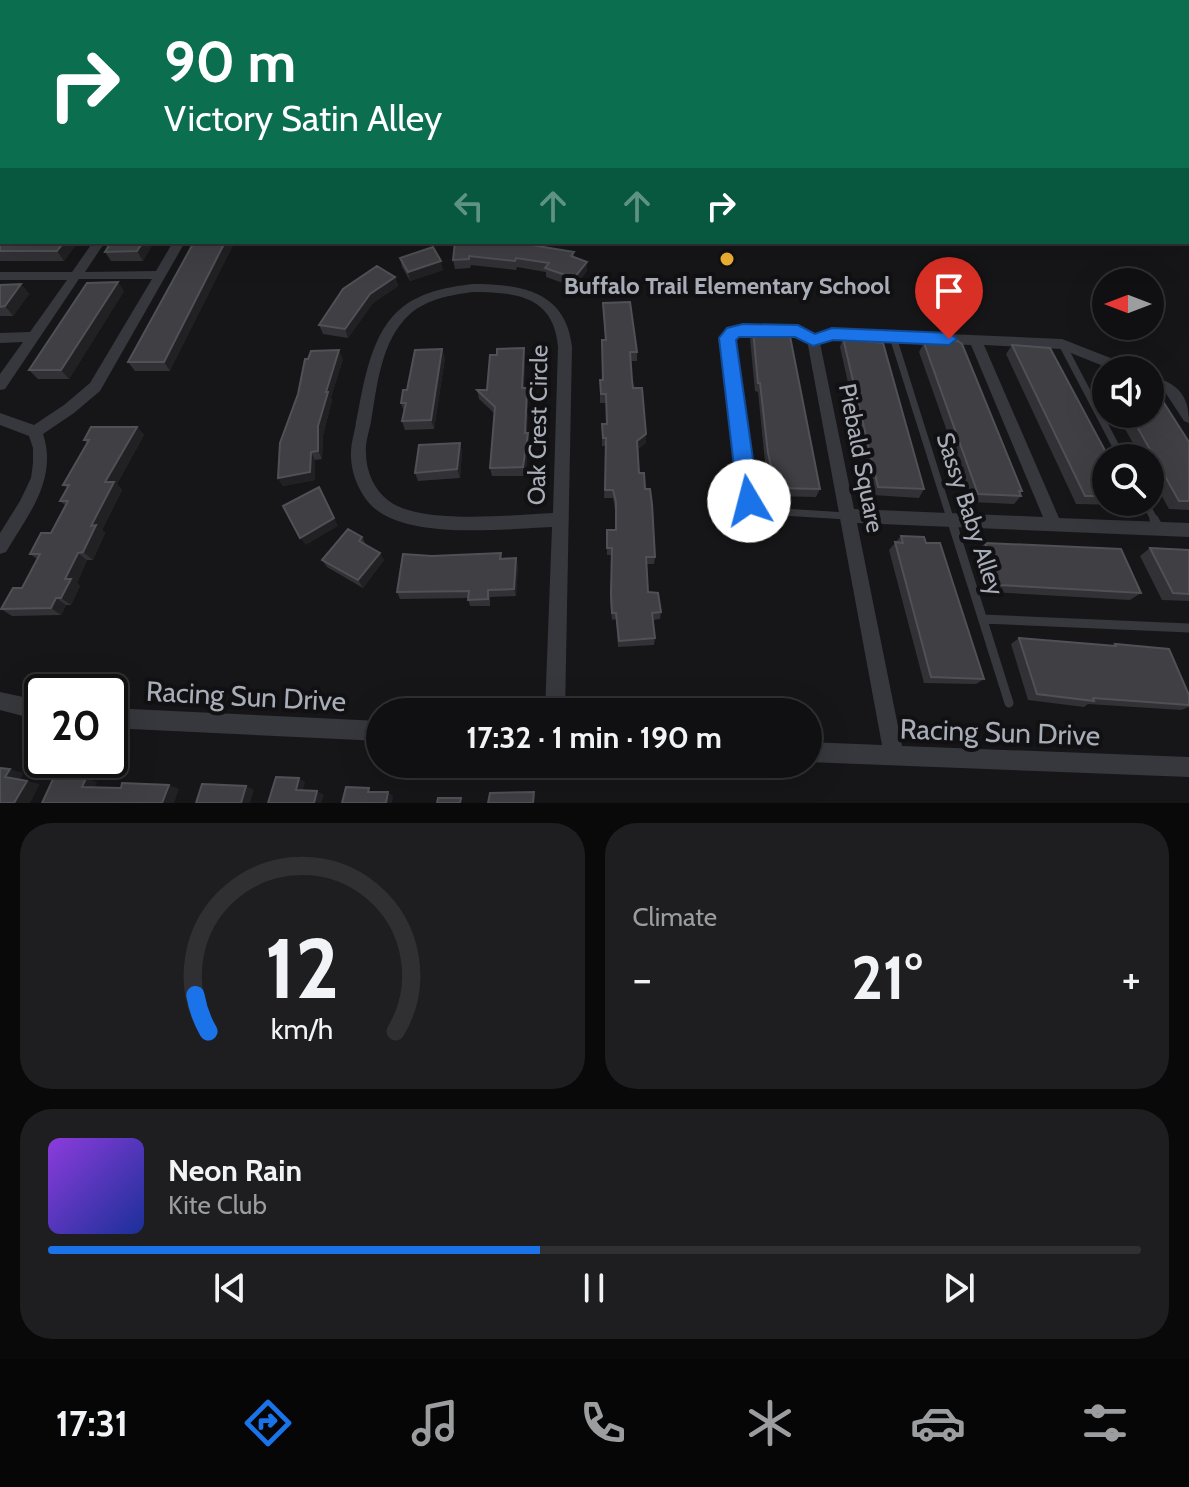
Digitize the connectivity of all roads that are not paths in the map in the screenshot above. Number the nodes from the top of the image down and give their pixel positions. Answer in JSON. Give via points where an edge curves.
{"nodes":[{"id":1,"x":98,"y":244,"type":"edge"},
{"id":2,"x":178,"y":244,"type":"edge"},
{"id":3,"x":76,"y":275,"type":"junction"},
{"id":4,"x":159,"y":275,"type":"junction"},
{"id":5,"x":0,"y":276,"type":"edge"},
{"id":6,"x":33,"y":337,"type":"junction"},
{"id":7,"x":893,"y":337,"type":"junction"},
{"id":8,"x":0,"y":338,"type":"edge"},
{"id":9,"x":813,"y":340,"type":"junction"},
{"id":10,"x":976,"y":341,"type":"junction"},
{"id":11,"x":1062,"y":344,"type":"junction"},
{"id":12,"x":1092,"y":356,"type":"edge"},
{"id":13,"x":0,"y":385,"type":"edge"},
{"id":14,"x":1164,"y":386,"type":"edge"},
{"id":15,"x":1189,"y":417,"type":"edge"},
{"id":16,"x":0,"y":419,"type":"edge"},
{"id":17,"x":35,"y":432,"type":"junction"},
{"id":18,"x":1115,"y":444,"type":"edge"},
{"id":19,"x":847,"y":516,"type":"junction"},
{"id":20,"x":1153,"y":516,"type":"edge"},
{"id":21,"x":561,"y":520,"type":"junction"},
{"id":22,"x":951,"y":520,"type":"junction"},
{"id":23,"x":1054,"y":524,"type":"junction"},
{"id":24,"x":1159,"y":528,"type":"junction"},
{"id":25,"x":1189,"y":530,"type":"edge"},
{"id":26,"x":0,"y":547,"type":"edge"},
{"id":27,"x":983,"y":619,"type":"junction"},
{"id":28,"x":1189,"y":628,"type":"edge"},
{"id":29,"x":555,"y":698,"type":"edge"},
{"id":30,"x":0,"y":701,"type":"edge"},
{"id":31,"x":1009,"y":703,"type":"dead end"},
{"id":32,"x":24,"y":707,"type":"edge"},
{"id":33,"x":128,"y":719,"type":"edge"},
{"id":34,"x":366,"y":730,"type":"edge"},
{"id":35,"x":822,"y":753,"type":"edge"},
{"id":36,"x":894,"y":756,"type":"junction"},
{"id":37,"x":1189,"y":767,"type":"edge"}],
"edges":[{"from":1,"to":3,"type":"street"},
{"from":2,"to":4,"type":"street"},
{"from":3,"to":4,"type":"street"},
{"from":3,"to":5,"type":"street"},
{"from":3,"to":6,"type":"street"},
{"from":4,"to":17,"type":"street","via":[[95,387]]},
{"from":6,"to":8,"type":"street"},
{"from":6,"to":13,"type":"street"},
{"from":7,"to":9,"type":"street","via":[[832,334]]},
{"from":7,"to":10,"type":"street"},
{"from":7,"to":22,"type":"lane","name":"Sassy Baby Alley"},
{"from":9,"to":19,"type":"street","name":"Piebald Square"},
{"from":9,"to":19,"type":"lane","via":[[784,330],[743,330],[727,338],[749,501],[766,511]]},
{"from":10,"to":11,"type":"street"},
{"from":10,"to":23,"type":"street"},
{"from":11,"to":12,"type":"street"},
{"from":11,"to":18,"type":"lane"},
{"from":14,"to":15,"type":"street"},
{"from":16,"to":17,"type":"street"},
{"from":17,"to":26,"type":"street","via":[[43,468]]},
{"from":19,"to":22,"type":"street"},
{"from":19,"to":36,"type":"street","name":"Piebald Square"},
{"from":20,"to":24,"type":"lane"},
{"from":21,"to":21,"type":"street","name":"Oak Crest Circle","via":[[565,347],[557,315],[544,301],[506,289],[449,291],[412,306],[395,320],[381,351],[358,452],[369,490],[386,510],[415,522]]},
{"from":21,"to":29,"type":"street","name":"Oak Crest Circle"},
{"from":22,"to":23,"type":"street"},
{"from":22,"to":27,"type":"lane","name":"Sassy Baby Alley"},
{"from":23,"to":24,"type":"street"},
{"from":24,"to":25,"type":"street"},
{"from":27,"to":28,"type":"lane"},
{"from":27,"to":31,"type":"lane","name":"Sassy Baby Alley"},
{"from":30,"to":32,"type":"street"},
{"from":33,"to":34,"type":"street","name":"Racing Sun Drive"},
{"from":35,"to":36,"type":"street","name":"Racing Sun Drive"},
{"from":36,"to":37,"type":"street","name":"Racing Sun Drive"}]}
